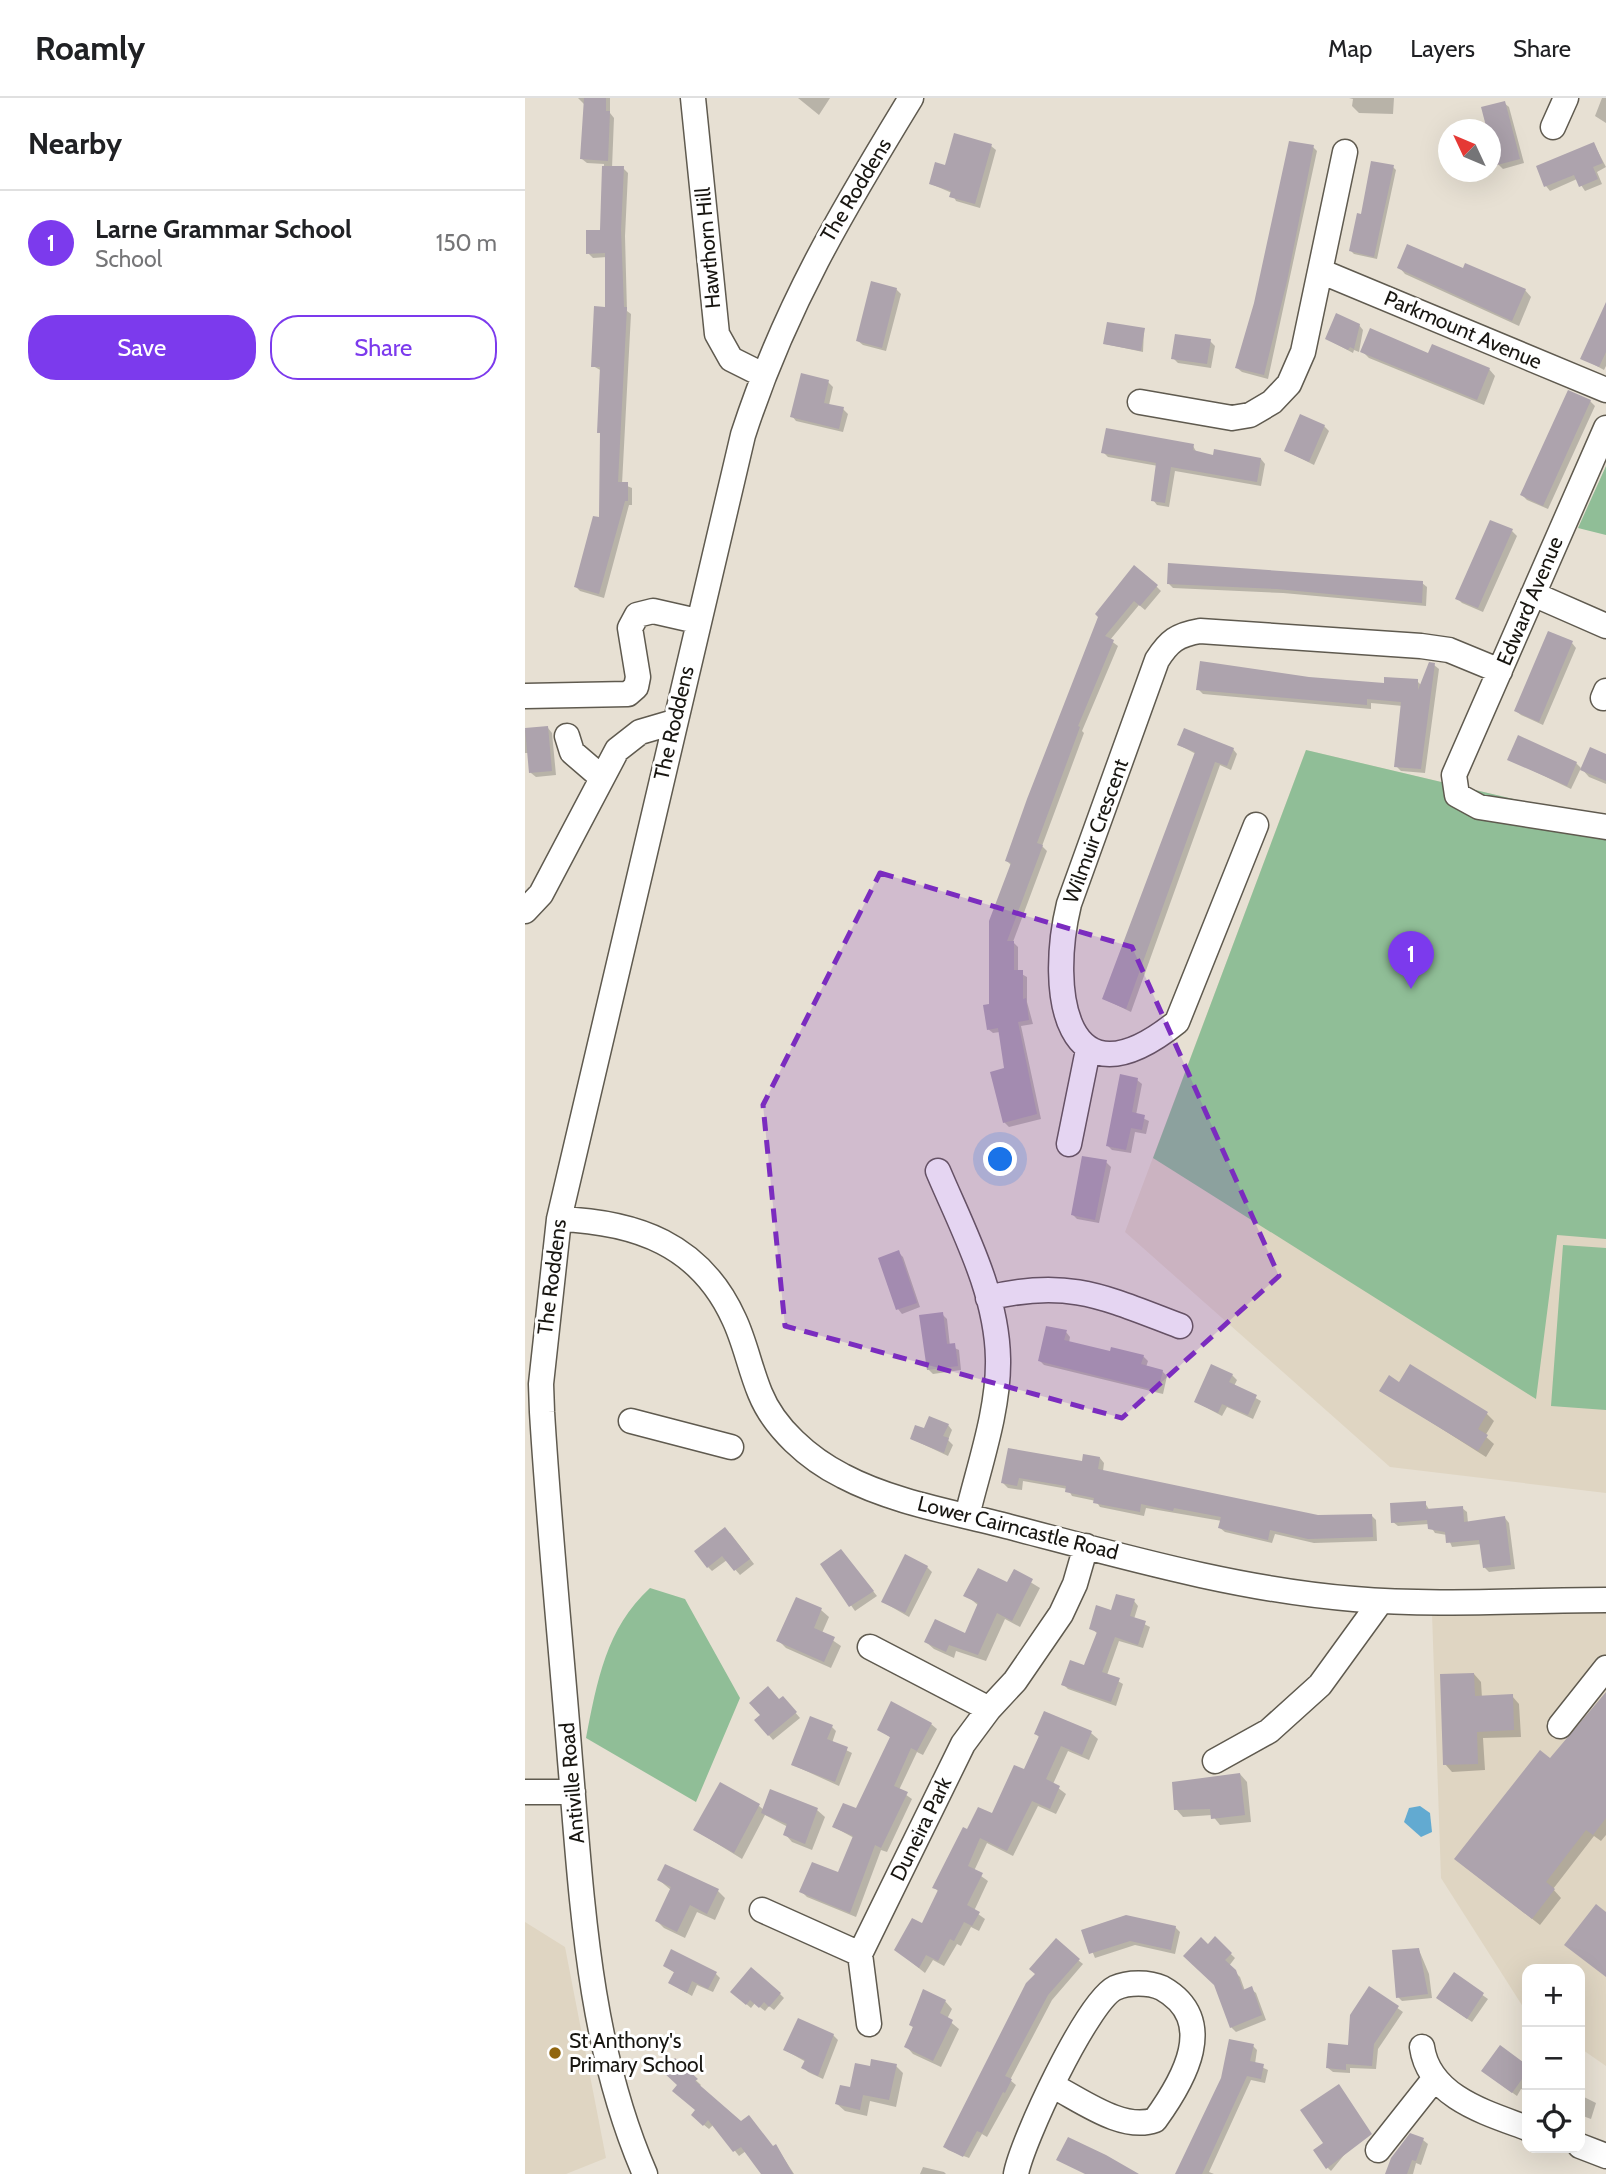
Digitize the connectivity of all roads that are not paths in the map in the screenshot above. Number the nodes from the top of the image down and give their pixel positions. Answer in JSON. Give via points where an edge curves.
{"nodes":[{"id":1,"x":693,"y":98,"type":"edge"},
{"id":2,"x":911,"y":98,"type":"edge"},
{"id":3,"x":1566,"y":98,"type":"edge"},
{"id":4,"x":1553,"y":127,"type":"dead end"},
{"id":5,"x":1345,"y":152,"type":"dead end"},
{"id":6,"x":1320,"y":271,"type":"junction"},
{"id":7,"x":763,"y":375,"type":"junction"},
{"id":8,"x":1606,"y":390,"type":"edge"},
{"id":9,"x":1140,"y":402,"type":"dead end"},
{"id":10,"x":1606,"y":428,"type":"edge"},
{"id":11,"x":1533,"y":594,"type":"junction"},
{"id":12,"x":697,"y":621,"type":"junction"},
{"id":13,"x":1606,"y":626,"type":"edge"},
{"id":14,"x":1500,"y":671,"type":"junction"},
{"id":15,"x":525,"y":696,"type":"edge"},
{"id":16,"x":674,"y":722,"type":"junction"},
{"id":17,"x":568,"y":736,"type":"dead end"},
{"id":18,"x":601,"y":778,"type":"junction"},
{"id":19,"x":1256,"y":825,"type":"dead end"},
{"id":20,"x":1606,"y":827,"type":"edge"},
{"id":21,"x":525,"y":911,"type":"edge"},
{"id":22,"x":1088,"y":1050,"type":"junction"},
{"id":23,"x":1069,"y":1144,"type":"dead end"},
{"id":24,"x":938,"y":1171,"type":"dead end"},
{"id":25,"x":559,"y":1219,"type":"junction"},
{"id":26,"x":988,"y":1298,"type":"junction"},
{"id":27,"x":1180,"y":1326,"type":"dead end"},
{"id":28,"x":546,"y":1329,"type":"junction"},
{"id":29,"x":525,"y":1349,"type":"edge"},
{"id":30,"x":533,"y":1382,"type":"edge"},
{"id":31,"x":631,"y":1421,"type":"dead end"},
{"id":32,"x":730,"y":1447,"type":"dead end"},
{"id":33,"x":967,"y":1516,"type":"junction"},
{"id":34,"x":1086,"y":1546,"type":"junction"},
{"id":35,"x":1606,"y":1600,"type":"edge"},
{"id":36,"x":1381,"y":1601,"type":"junction"},
{"id":37,"x":870,"y":1647,"type":"dead end"},
{"id":38,"x":1606,"y":1668,"type":"edge"},
{"id":39,"x":989,"y":1709,"type":"junction"},
{"id":40,"x":1560,"y":1726,"type":"dead end"},
{"id":41,"x":1215,"y":1760,"type":"dead end"},
{"id":42,"x":525,"y":1792,"type":"edge"},
{"id":43,"x":573,"y":1792,"type":"junction"},
{"id":44,"x":762,"y":1910,"type":"dead end"},
{"id":45,"x":860,"y":1954,"type":"junction"},
{"id":46,"x":869,"y":2024,"type":"dead end"},
{"id":47,"x":1422,"y":2047,"type":"dead end"},
{"id":48,"x":1435,"y":2078,"type":"junction"},
{"id":49,"x":1053,"y":2086,"type":"junction"},
{"id":50,"x":1522,"y":2125,"type":"edge"},
{"id":51,"x":1585,"y":2148,"type":"edge"},
{"id":52,"x":1378,"y":2150,"type":"dead end"},
{"id":53,"x":1606,"y":2156,"type":"edge"},
{"id":54,"x":645,"y":2174,"type":"edge"},
{"id":55,"x":1016,"y":2174,"type":"edge"}],
"edges":[{"from":1,"to":7,"type":"street","name":"Hawthorn Hill","via":[[717,334],[731,359]]},
{"from":2,"to":7,"type":"street","name":"The Roddens","via":[[812,264]]},
{"from":3,"to":4,"type":"street"},
{"from":5,"to":6,"type":"street"},
{"from":6,"to":8,"type":"street","name":"Parkmount Avenue"},
{"from":6,"to":9,"type":"street","via":[[1296,373],[1272,402],[1250,415],[1232,418]]},
{"from":7,"to":12,"type":"street","name":"The Roddens","via":[[743,435]]},
{"from":10,"to":11,"type":"street","name":"Edward Avenue"},
{"from":11,"to":13,"type":"street"},
{"from":11,"to":14,"type":"street","name":"Edward Avenue"},
{"from":12,"to":15,"type":"street","via":[[653,611],[638,615],[630,628],[638,677],[628,694]]},
{"from":12,"to":16,"type":"street","name":"The Roddens"},
{"from":14,"to":20,"type":"street","name":"Edward Avenue","via":[[1454,775],[1457,795],[1479,807]]},
{"from":14,"to":22,"type":"street","name":"Wilmuir Crescent","via":[[1450,650],[1421,646],[1200,631],[1181,634],[1169,642],[1157,660],[1063,928],[1066,1017],[1074,1037]]},
{"from":16,"to":18,"type":"street","via":[[640,732],[617,750]]},
{"from":16,"to":25,"type":"street","name":"The Roddens"},
{"from":17,"to":18,"type":"street","via":[[572,752]]},
{"from":18,"to":21,"type":"street","via":[[541,894]]},
{"from":19,"to":22,"type":"street","via":[[1177,1022],[1155,1040],[1117,1053]]},
{"from":22,"to":23,"type":"street"},
{"from":24,"to":26,"type":"street"},
{"from":25,"to":28,"type":"street","name":"The Roddens"},
{"from":25,"to":33,"type":"street","name":"Lower Cairncastle Road","via":[[639,1231],[664,1240],[688,1257],[724,1300],[761,1396],[771,1415],[798,1444],[820,1463],[868,1488]]},
{"from":26,"to":27,"type":"street","via":[[1045,1288],[1081,1291]]},
{"from":26,"to":33,"type":"street","via":[[998,1353],[997,1378]]},
{"from":28,"to":29,"type":"street"},
{"from":28,"to":30,"type":"street","name":"The Roddens"},
{"from":30,"to":43,"type":"street","name":"Antiville Road"},
{"from":31,"to":32,"type":"street"},
{"from":33,"to":34,"type":"street","name":"Lower Cairncastle Road"},
{"from":34,"to":36,"type":"street","name":"Lower Cairncastle Road","via":[[1258,1584]]},
{"from":34,"to":39,"type":"street","name":"Duneira Park","via":[[1076,1584],[1061,1614],[1015,1681]]},
{"from":35,"to":36,"type":"street","name":"Lower Cairncastle Road"},
{"from":36,"to":41,"type":"street","via":[[1320,1685],[1269,1731]]},
{"from":37,"to":39,"type":"street"},
{"from":38,"to":40,"type":"street"},
{"from":39,"to":45,"type":"street","name":"Duneira Park","via":[[963,1744]]},
{"from":42,"to":43,"type":"street"},
{"from":43,"to":54,"type":"street","name":"Antiville Road","via":[[595,2004],[615,2092]]},
{"from":44,"to":45,"type":"street"},
{"from":45,"to":46,"type":"street"},
{"from":47,"to":48,"type":"street"},
{"from":48,"to":50,"type":"street","via":[[1470,2105]]},
{"from":48,"to":52,"type":"street"},
{"from":49,"to":49,"type":"street","via":[[1091,2011],[1116,1988],[1130,1983],[1157,1986],[1188,2010],[1192,2051],[1155,2120],[1126,2122]]},
{"from":49,"to":55,"type":"street","via":[[1028,2136]]},
{"from":51,"to":53,"type":"street"}]}
